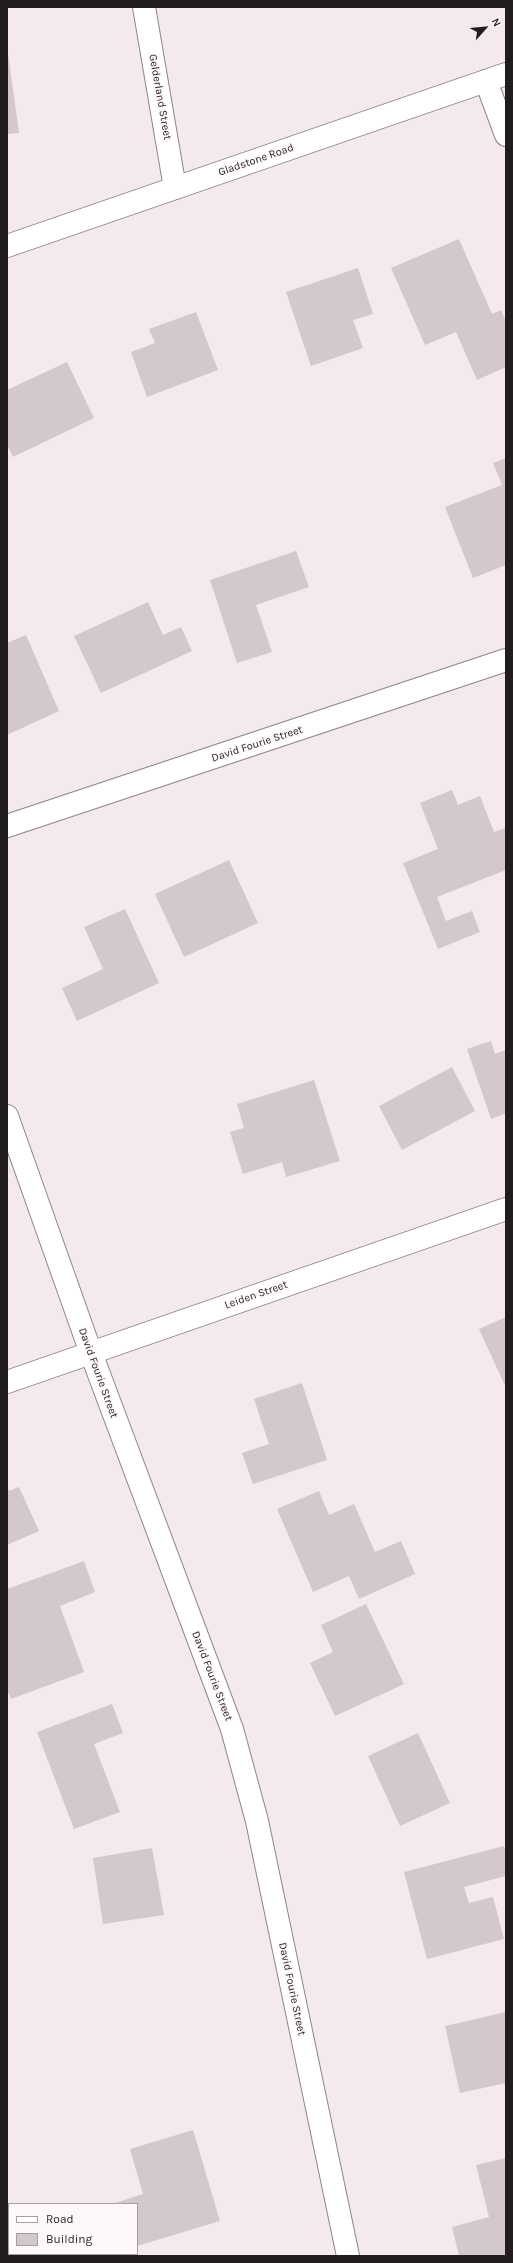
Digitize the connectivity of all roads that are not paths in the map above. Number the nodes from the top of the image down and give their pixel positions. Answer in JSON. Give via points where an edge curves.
{"nodes":[{"id":1,"x":144,"y":7,"type":"edge"},
{"id":2,"x":496,"y":77,"type":"edge"},
{"id":3,"x":506,"y":135,"type":"edge"},
{"id":4,"x":175,"y":188,"type":"junction"},
{"id":5,"x":7,"y":246,"type":"edge"},
{"id":6,"x":506,"y":660,"type":"edge"},
{"id":7,"x":7,"y":826,"type":"edge"},
{"id":8,"x":7,"y":1116,"type":"edge"},
{"id":9,"x":506,"y":1209,"type":"edge"},
{"id":10,"x":90,"y":1353,"type":"junction"},
{"id":11,"x":7,"y":1382,"type":"edge"},
{"id":12,"x":348,"y":2256,"type":"edge"}],
"edges":[{"from":1,"to":4,"type":"street","name":"Gelderland Street"},
{"from":2,"to":3,"type":"street"},
{"from":2,"to":4,"type":"street","name":"Gladstone Road"},
{"from":4,"to":5,"type":"street","name":"Gladstone Road"},
{"from":6,"to":7,"type":"street","name":"David Fourie Street"},
{"from":8,"to":10,"type":"street","name":"David Fourie Street"},
{"from":9,"to":10,"type":"street","name":"Leiden Street"},
{"from":10,"to":11,"type":"street","name":"Leiden Street"},
{"from":10,"to":12,"type":"street","name":"David Fourie Street","via":[[232,1729],[257,1821]]}]}
